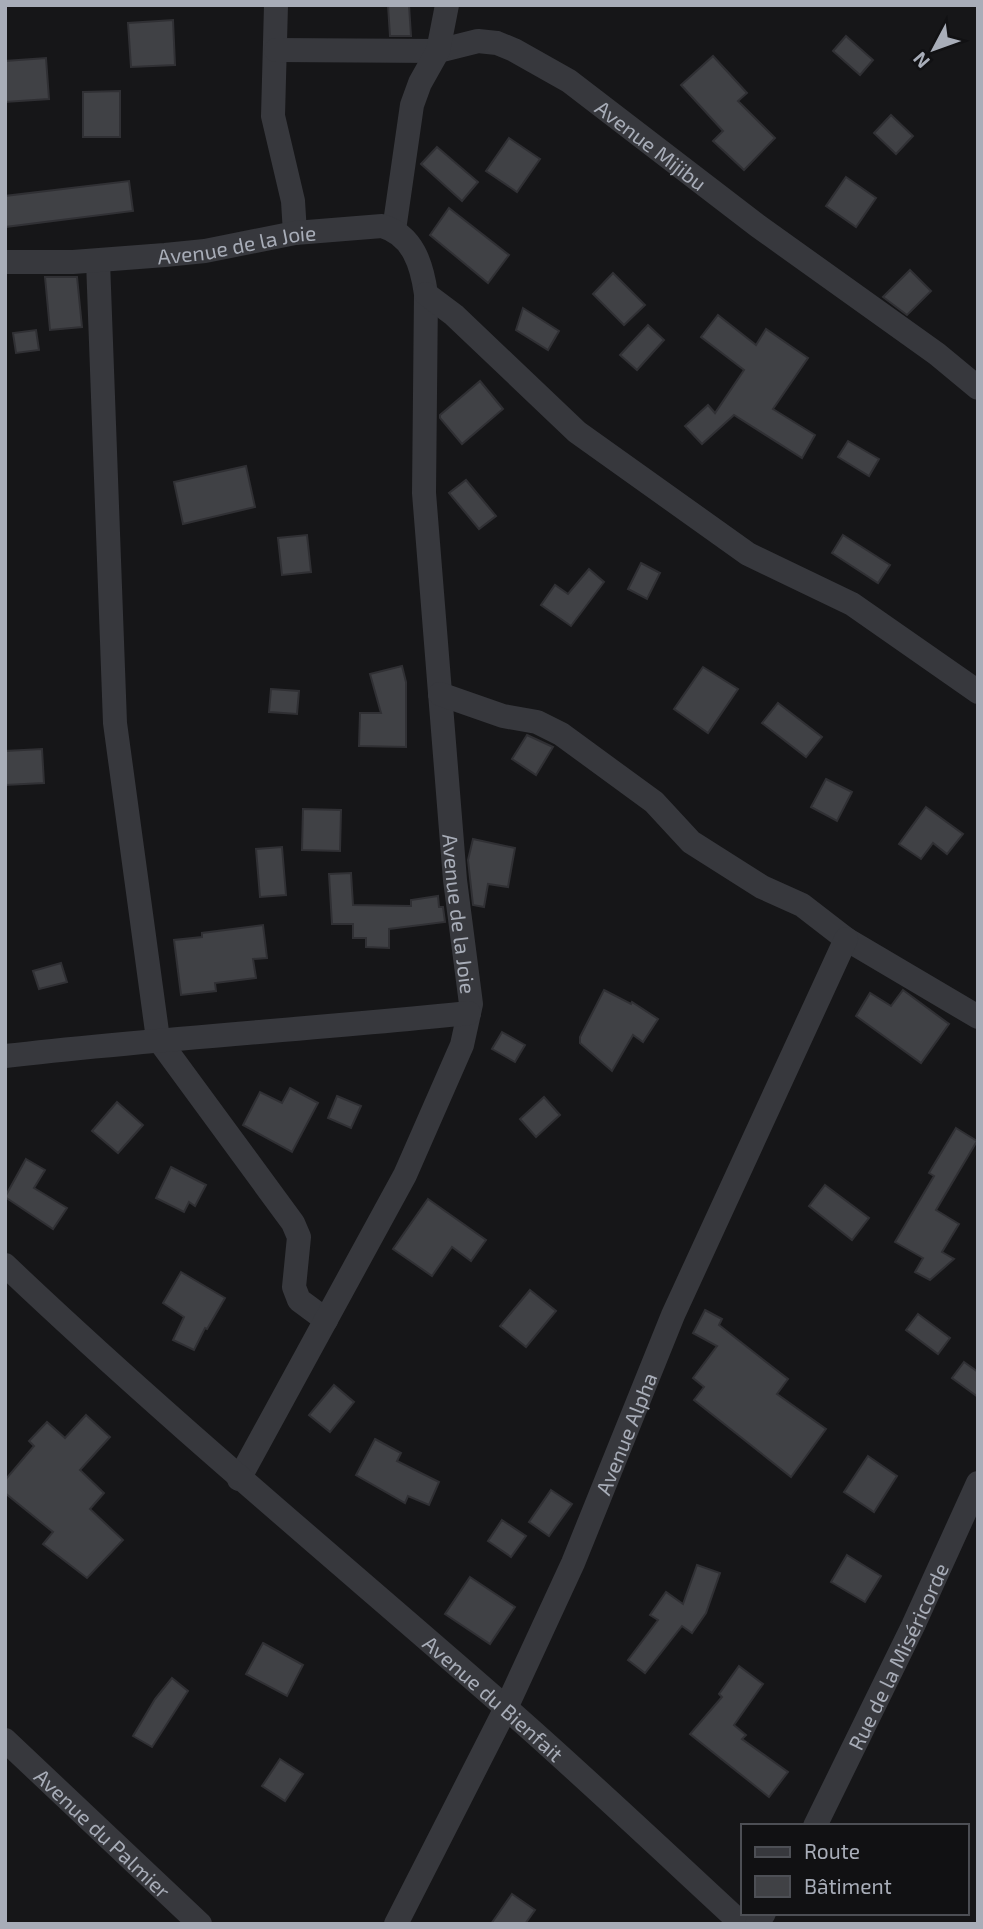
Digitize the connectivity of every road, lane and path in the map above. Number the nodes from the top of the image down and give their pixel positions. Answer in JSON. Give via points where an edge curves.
{"nodes":[{"id":1,"x":276,"y":5,"type":"edge"},
{"id":2,"x":447,"y":5,"type":"edge"},
{"id":3,"x":276,"y":50,"type":"junction"},
{"id":4,"x":438,"y":51,"type":"junction"},
{"id":5,"x":394,"y":230,"type":"junction"},
{"id":6,"x":295,"y":233,"type":"junction"},
{"id":7,"x":98,"y":261,"type":"junction"},
{"id":8,"x":5,"y":262,"type":"edge"},
{"id":9,"x":426,"y":294,"type":"junction"},
{"id":10,"x":978,"y":388,"type":"edge"},
{"id":11,"x":978,"y":692,"type":"edge"},
{"id":12,"x":440,"y":694,"type":"junction"},
{"id":13,"x":846,"y":939,"type":"junction"},
{"id":14,"x":469,"y":1013,"type":"junction"},
{"id":15,"x":978,"y":1017,"type":"edge"},
{"id":16,"x":158,"y":1039,"type":"junction"},
{"id":17,"x":5,"y":1056,"type":"edge"},
{"id":18,"x":5,"y":1265,"type":"edge"},
{"id":19,"x":326,"y":1320,"type":"junction"},
{"id":20,"x":239,"y":1479,"type":"junction"},
{"id":21,"x":978,"y":1483,"type":"edge"},
{"id":22,"x":506,"y":1708,"type":"junction"},
{"id":23,"x":5,"y":1740,"type":"edge"},
{"id":24,"x":816,"y":1824,"type":"edge"},
{"id":25,"x":200,"y":1924,"type":"edge"},
{"id":26,"x":396,"y":1924,"type":"edge"},
{"id":27,"x":742,"y":1924,"type":"edge"}],
"edges":[{"from":1,"to":3,"type":"street"},
{"from":2,"to":4,"type":"street"},
{"from":3,"to":4,"type":"street","name":"Avenue Mijibu"},
{"from":3,"to":6,"type":"street","via":[[273,116],[293,201]]},
{"from":4,"to":5,"type":"street","via":[[412,105]]},
{"from":4,"to":10,"type":"street","name":"Avenue Mijibu","via":[[478,41],[497,43],[569,81]]},
{"from":5,"to":6,"type":"street","name":"Avenue de la Joie","via":[[382,226]]},
{"from":5,"to":9,"type":"street","name":"Avenue de la Joie","via":[[417,258]]},
{"from":6,"to":7,"type":"street","name":"Avenue de la Joie","via":[[205,251]]},
{"from":7,"to":8,"type":"street","name":"Avenue de la Joie"},
{"from":7,"to":16,"type":"street","via":[[115,723]]},
{"from":9,"to":11,"type":"street","via":[[587,439],[748,554],[852,604]]},
{"from":9,"to":12,"type":"street","name":"Avenue de la Joie","via":[[424,493]]},
{"from":12,"to":13,"type":"street","via":[[503,716],[537,722],[561,734],[654,802],[691,842],[762,887],[802,905]]},
{"from":12,"to":14,"type":"street","name":"Avenue de la Joie"},
{"from":13,"to":15,"type":"street"},
{"from":13,"to":22,"type":"street","name":"Avenue Alpha","via":[[673,1315],[578,1551]]},
{"from":14,"to":16,"type":"street"},
{"from":14,"to":19,"type":"street","name":"Avenue de la Joie","via":[[462,1045],[405,1175]]},
{"from":16,"to":17,"type":"street"},
{"from":16,"to":19,"type":"street","via":[[293,1223],[299,1237],[294,1287],[299,1300]]},
{"from":18,"to":20,"type":"street","name":"Avenue du Bienfait"},
{"from":19,"to":20,"type":"street","name":"Avenue de la Joie"},
{"from":20,"to":22,"type":"street","name":"Avenue du Bienfait"},
{"from":21,"to":24,"type":"street","name":"Rue de la Miséricorde"},
{"from":22,"to":26,"type":"street","name":"Avenue Alpha"},
{"from":22,"to":27,"type":"street","name":"Avenue du Bienfait"},
{"from":23,"to":25,"type":"street","name":"Avenue du Palmier"}]}
